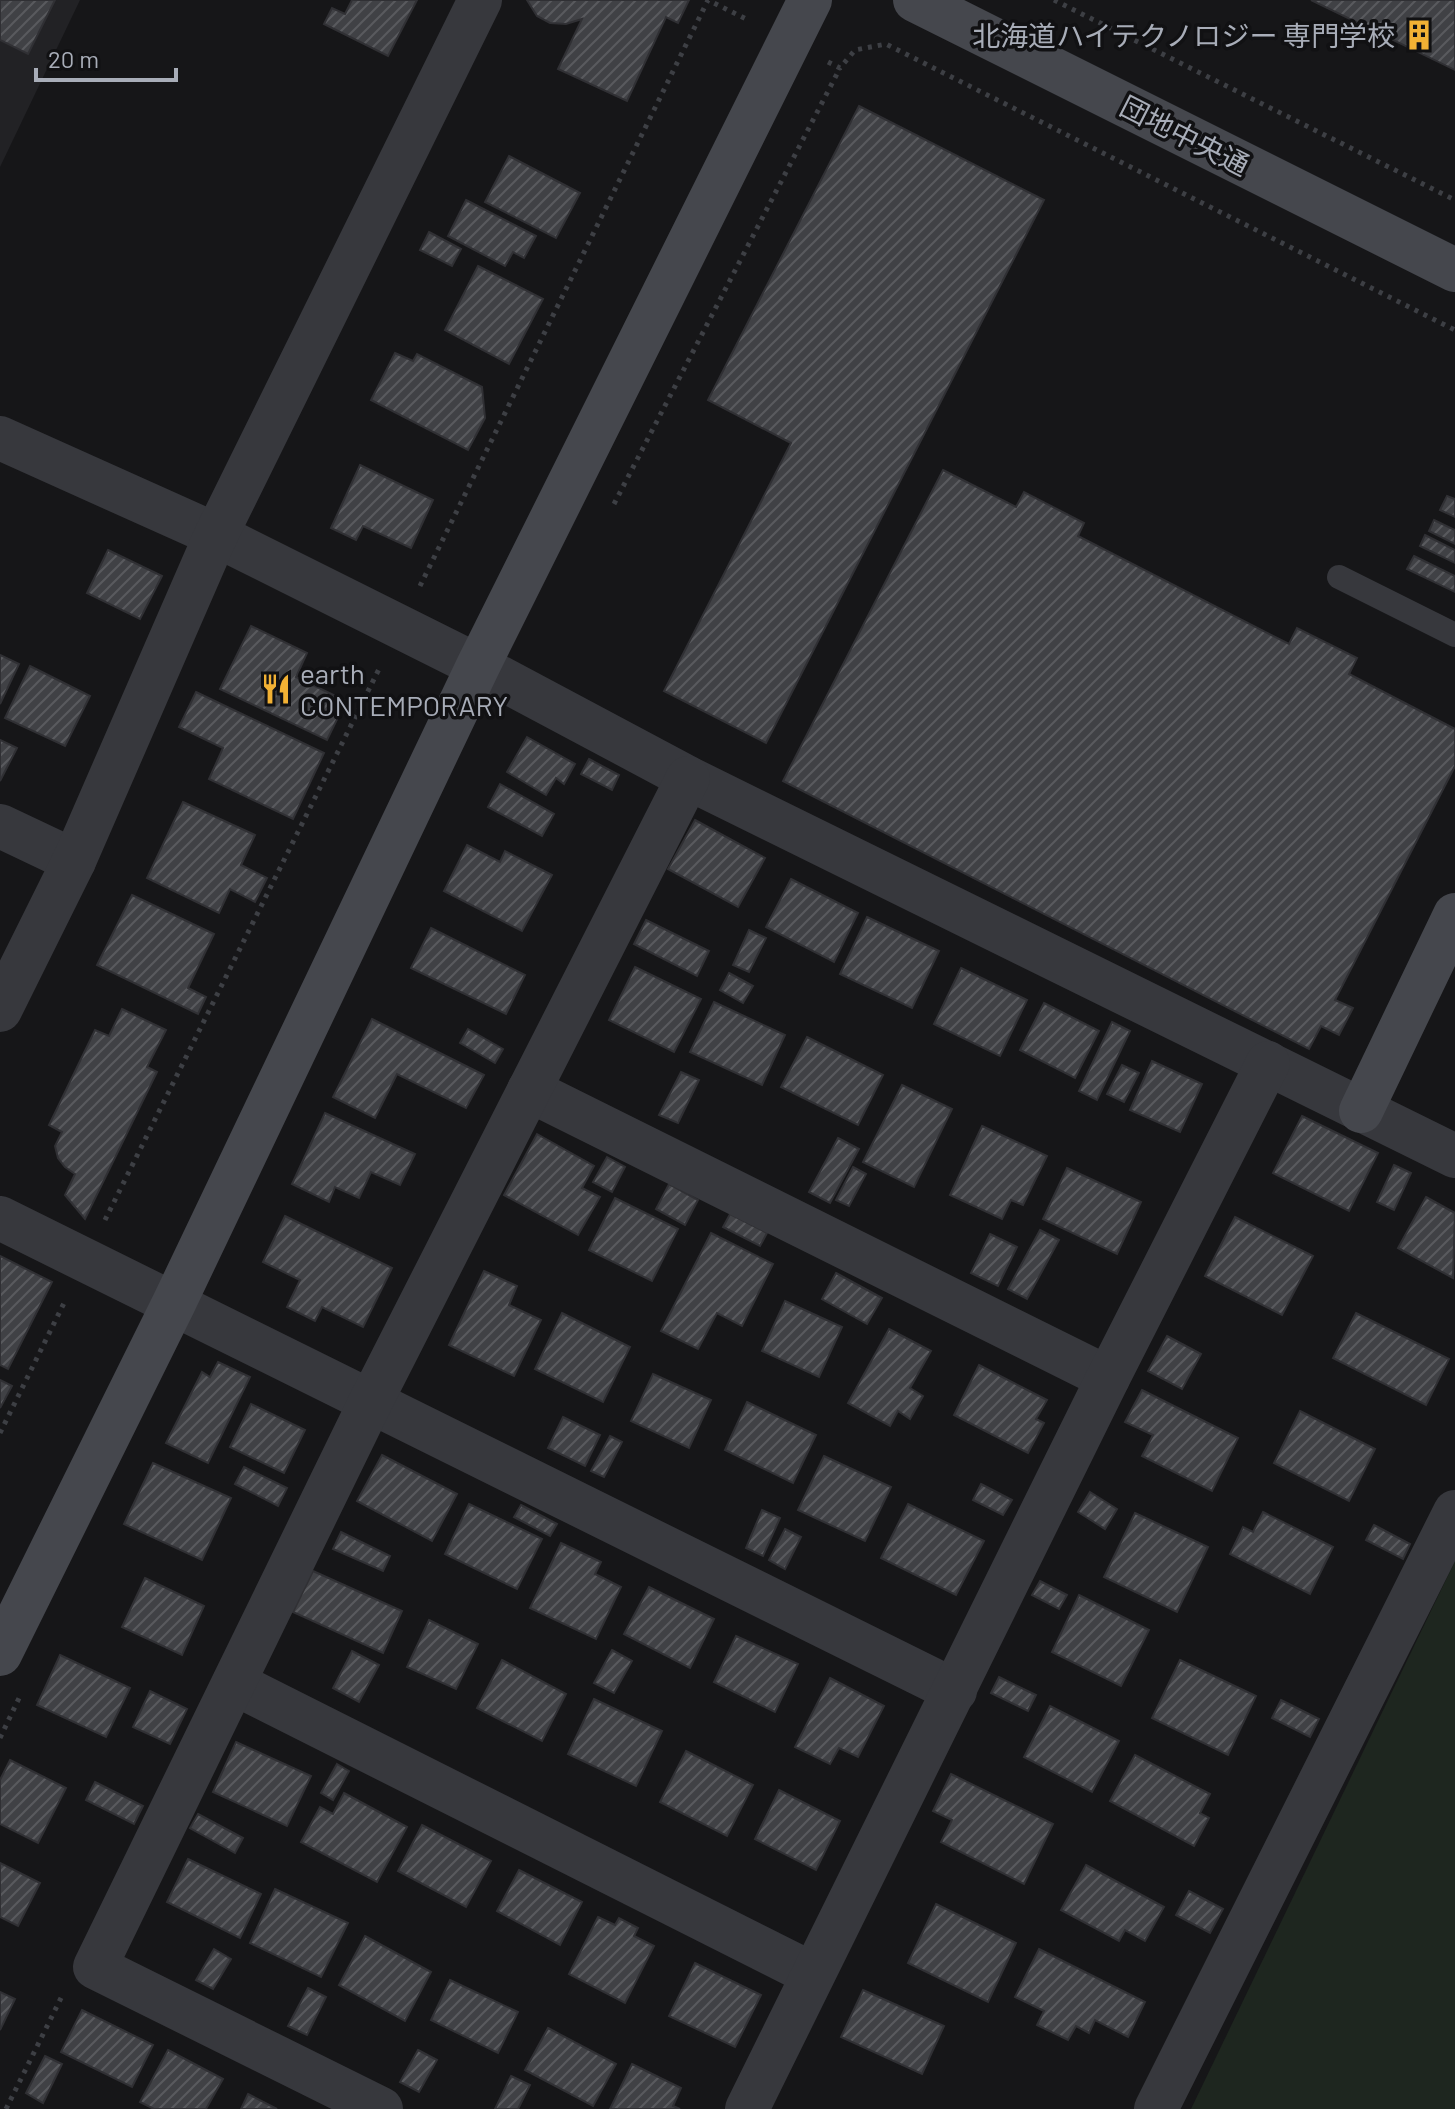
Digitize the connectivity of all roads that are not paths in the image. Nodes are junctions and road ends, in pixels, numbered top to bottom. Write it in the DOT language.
graph roads {
  1 [pos="480,0"];
  2 [pos="810,0"];
  3 [pos="915,0"];
  4 [pos="1455,270"];
  5 [pos="0,438"];
  6 [pos="216,535"];
  7 [pos="1339,577"];
  8 [pos="1455,635"];
  9 [pos="478,666"];
  10 [pos="688,778"];
  11 [pos="0,826"];
  12 [pos="74,861"];
  13 [pos="1455,915"];
  14 [pos="0,1010"];
  15 [pos="1268,1063"];
  16 [pos="529,1090"];
  17 [pos="1361,1111"];
  18 [pos="1455,1156"];
  19 [pos="0,1218"];
  20 [pos="174,1303"];
  21 [pos="1108,1378"];
  22 [pos="371,1401"];
  23 [pos="1455,1512"];
  24 [pos="0,1654"];
  25 [pos="234,1683"];
  26 [pos="955,1691"];
  27 [pos="812,1974"];
  28 [pos="381,2109"];
  29 [pos="747,2109"];
  30 [pos="1156,2109"];
  1 -- 6 [label="street"];
  2 -- 9 [label="street"];
  3 -- 4 [label="street, 団地中央通"];
  5 -- 6 [label="street"];
  6 -- 9 [label="street"];
  6 -- 12 [label="street"];
  7 -- 8 [label="lane"];
  9 -- 10 [label="street"];
  9 -- 20 [label="street"];
  10 -- 15 [label="street"];
  10 -- 16 [label="street"];
  11 -- 12 [label="street"];
  12 -- 14 [label="street"];
  13 -- 17 [label="street"];
  15 -- 17 [label="street"];
  15 -- 21 [label="street"];
  16 -- 21 [label="street"];
  16 -- 22 [label="street"];
  17 -- 18 [label="street"];
  19 -- 20 [label="street"];
  20 -- 22 [label="street"];
  20 -- 24 [label="street"];
  21 -- 26 [label="street"];
  22 -- 25 [label="street"];
  22 -- 26 [label="street"];
  23 -- 30 [label="street"];
  25 -- 27 [label="street"];
  25 -- 28 [label="street"];
  26 -- 27 [label="street"];
  27 -- 29 [label="street"];
}
